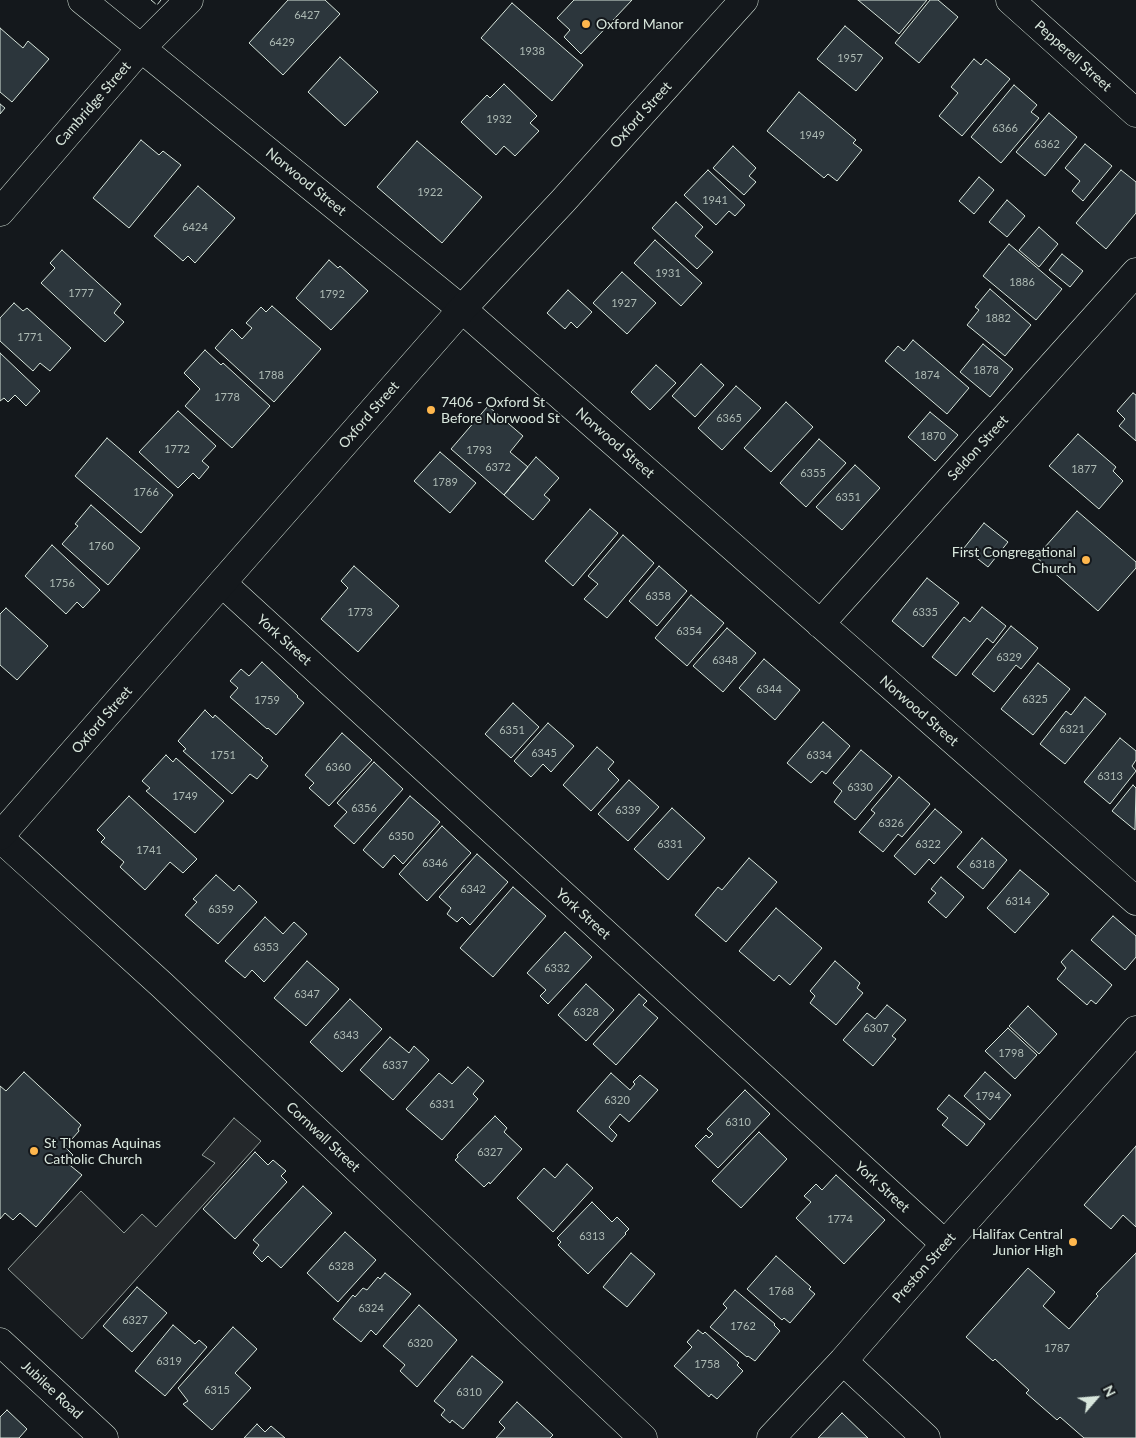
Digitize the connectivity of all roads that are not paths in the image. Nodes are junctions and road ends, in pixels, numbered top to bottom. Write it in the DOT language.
graph roads {
  1 [pos="82,0"];
  2 [pos="189,0"];
  3 [pos="744,0"];
  4 [pos="1010,0"];
  5 [pos="141,48"];
  6 [pos="1136,112"];
  7 [pos="0,212"];
  8 [pos="1136,272"];
  9 [pos="462,309"];
  10 [pos="222,583"];
  11 [pos="820,624"];
  12 [pos="0,837"];
  13 [pos="1136,901"];
  14 [pos="1136,1030"];
  15 [pos="945,1244"];
  16 [pos="0,1342"];
  17 [pos="843,1361"];
  18 [pos="102,1437"];
  19 [pos="643,1438"];
  20 [pos="770,1438"];
  21 [pos="926,1438"];
  1 -- 5 [label="street, Norwood Street"];
  2 -- 5 [label="street, Cambridge Street"];
  3 -- 9 [label="street, Oxford Street"];
  4 -- 6 [label="street, Pepperell Street"];
  5 -- 7 [label="street, Cambridge Street"];
  5 -- 9 [label="street, Norwood Street"];
  8 -- 11 [label="street, Seldon Street"];
  9 -- 10 [label="street, Oxford Street"];
  9 -- 11 [label="street, Norwood Street"];
  10 -- 12 [label="street, Oxford Street"];
  10 -- 15 [label="street, York Street"];
  11 -- 13 [label="street, Norwood Street"];
  12 -- 19 [label="street, Cornwall Street"];
  14 -- 15 [label="street, Preston Street"];
  15 -- 17 [label="street, Preston Street"];
  16 -- 18 [label="street, Jubilee Road"];
  17 -- 20 [label="street, Preston Street"];
  17 -- 21 [label="street"];
}
